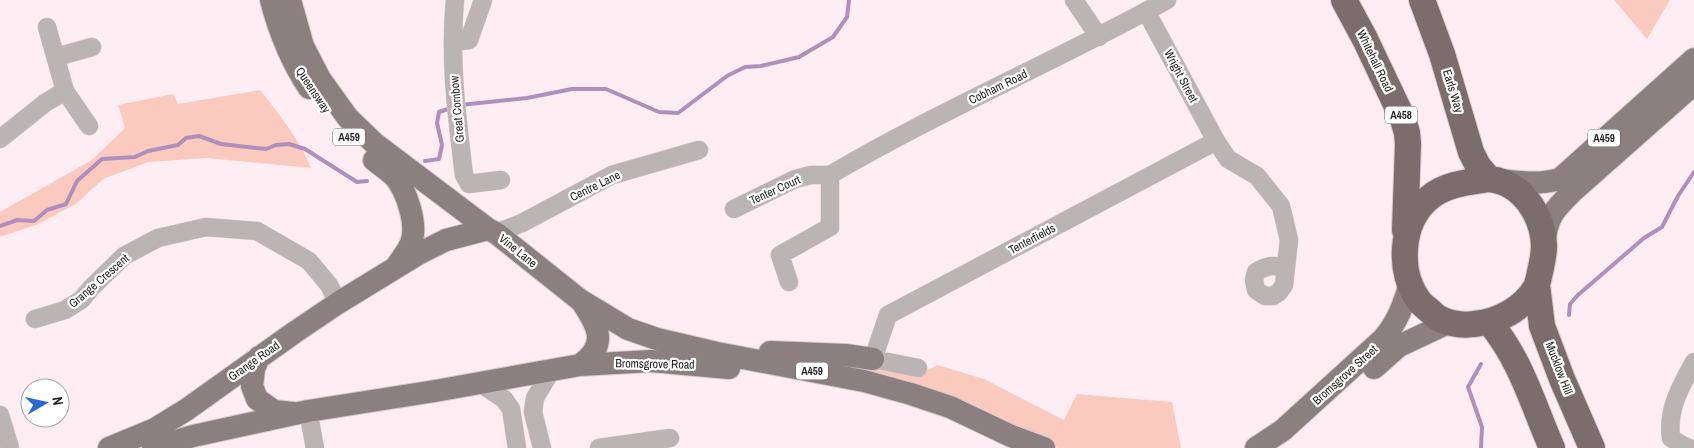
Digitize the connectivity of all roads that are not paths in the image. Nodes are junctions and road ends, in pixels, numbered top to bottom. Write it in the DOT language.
graph roads {
  1 [pos="270,0"];
  2 [pos="290,0"];
  3 [pos="455,0"];
  4 [pos="483,0"];
  5 [pos="1074,0"];
  6 [pos="1167,0"];
  7 [pos="1344,0"];
  8 [pos="1422,0"];
  9 [pos="1146,11"];
  10 [pos="47,27"];
  11 [pos="1099,37"];
  12 [pos="454,42"];
  13 [pos="92,47"];
  14 [pos="56,57"];
  15 [pos="1694,59"];
  16 [pos="1694,84"];
  17 [pos="65,91"];
  18 [pos="89,126"];
  19 [pos="0,139"];
  20 [pos="1216,141"];
  21 [pos="699,150"];
  22 [pos="830,175"];
  23 [pos="1494,179"];
  24 [pos="501,180"];
  25 [pos="734,209"];
  26 [pos="492,231"];
  27 [pos="1405,243"];
  28 [pos="1544,244"];
  29 [pos="396,267"];
  30 [pos="1285,270"];
  31 [pos="789,282"];
  32 [pos="1410,284"];
  33 [pos="1537,285"];
  34 [pos="580,300"];
  35 [pos="338,303"];
  36 [pos="36,319"];
  37 [pos="1450,322"];
  38 [pos="1490,323"];
  39 [pos="717,353"];
  40 [pos="258,357"];
  41 [pos="873,359"];
  42 [pos="1694,362"];
  43 [pos="580,365"];
  44 [pos="918,368"];
  45 [pos="551,370"];
  46 [pos="478,382"];
  47 [pos="302,412"];
  48 [pos="0,415"];
  49 [pos="670,438"];
  50 [pos="10,448"];
  51 [pos="109,448"];
  52 [pos="153,448"];
  53 [pos="314,448"];
  54 [pos="517,448"];
  55 [pos="542,448"];
  56 [pos="598,448"];
  57 [pos="1005,448"];
  58 [pos="1044,448"];
  59 [pos="1256,448"];
  60 [pos="1282,448"];
  61 [pos="1552,448"];
  62 [pos="1592,448"];
  63 [pos="1689,448"];
  1 -- 29 [label="main road, Queensway / A459"];
  2 -- 26 [label="main road, Queensway / A459"];
  3 -- 12 [label="street, Great Cornbow"];
  4 -- 12 [label="street"];
  5 -- 11 [label="street"];
  6 -- 9 [label="street, Cobham Road"];
  7 -- 27 [label="highway, Whitehall Road / A458"];
  8 -- 23 [label="highway, Earls Way / A458"];
  9 -- 11 [label="street, Cobham Road"];
  9 -- 20 [label="street, Wright Street"];
  10 -- 14 [label="street"];
  11 -- 22 [label="street, Cobham Road"];
  12 -- 24 [label="street, Great Cornbow"];
  13 -- 14 [label="street"];
  14 -- 17 [label="street"];
  15 -- 23 [label="main road, A459"];
  16 -- 28 [label="main road, A459"];
  17 -- 18 [label="street"];
  17 -- 19 [label="street"];
  20 -- 30 [label="street, Wright Street"];
  20 -- 41 [label="street, Tenterfields"];
  21 -- 26 [label="street, Centre Lane"];
  22 -- 25 [label="street, Tenter Court"];
  22 -- 31 [label="street"];
  23 -- 27 [label="highway, A458"];
  23 -- 28 [label="highway, A458"];
  26 -- 29 [label="main road, Vine Lane"];
  26 -- 34 [label="main road, Vine Lane"];
  27 -- 32 [label="highway, A458"];
  28 -- 33 [label="highway, A458"];
  29 -- 35 [label="main road, Grange Road"];
  32 -- 37 [label="highway, A458"];
  32 -- 59 [label="main road, Bromsgrove Street"];
  33 -- 38 [label="highway, A458"];
  33 -- 62 [label="highway, Mucklow Hill / A458"];
  34 -- 39 [label="main road, Bromsgrove Road / A459"];
  34 -- 43 [label="main road"];
  35 -- 36 [label="street, Grange Crescent"];
  35 -- 40 [label="main road, Grange Road"];
  37 -- 38 [label="highway, A458"];
  37 -- 60 [label="main road, Bromsgrove Street"];
  38 -- 61 [label="highway"];
  39 -- 41 [label="main road"];
  39 -- 58 [label="main road, Bromsgrove Road / A459"];
  40 -- 47 [label="main road"];
  40 -- 51 [label="main road, Grange Road"];
  41 -- 44 [label="street"];
  42 -- 63 [label="street"];
  43 -- 45 [label="main road, Bromsgrove Road / A459"];
  43 -- 57 [label="main road, Bromsgrove Road / A459"];
  45 -- 46 [label="main road, Bromsgrove Road / A459"];
  45 -- 55 [label="street"];
  46 -- 47 [label="main road, Bromsgrove Road / A459"];
  46 -- 54 [label="street"];
  47 -- 52 [label="main road, A459"];
  47 -- 53 [label="street"];
  48 -- 50 [label="street"];
  49 -- 56 [label="street"];
}
